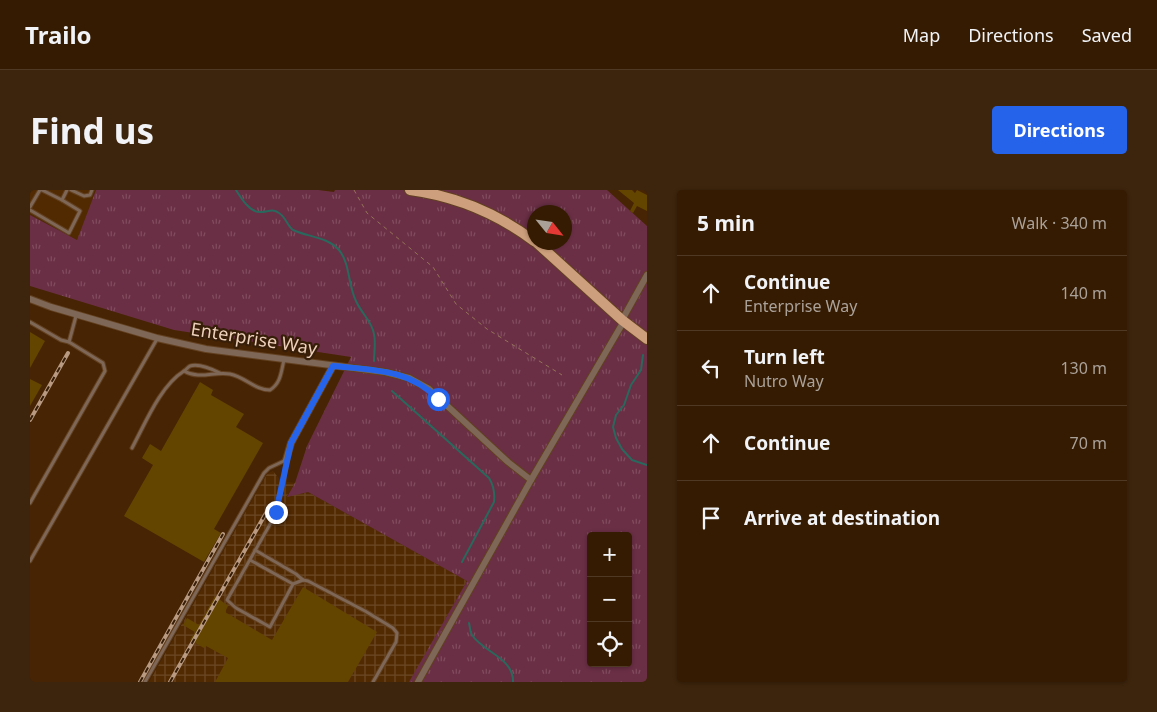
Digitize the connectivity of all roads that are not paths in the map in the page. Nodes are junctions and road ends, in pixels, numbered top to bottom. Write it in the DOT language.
graph roads {
  1 [pos="41,190"];
  2 [pos="69,190"];
  3 [pos="92,190"];
  4 [pos="410,190"];
  5 [pos="62,200"];
  6 [pos="30,208"];
  7 [pos="527,236"];
  8 [pos="544,250"];
  9 [pos="647,275"];
  10 [pos="30,299"];
  11 [pos="76,314"];
  12 [pos="623,320"];
  13 [pos="30,322"];
  14 [pos="158,338"];
  15 [pos="647,339"];
  16 [pos="69,342"];
  17 [pos="284,360"];
  18 [pos="333,366"];
  19 [pos="184,371"];
  20 [pos="220,373"];
  21 [pos="132,448"];
  22 [pos="286,460"];
  23 [pos="531,480"];
  24 [pos="30,503"];
  25 [pos="255,550"];
  26 [pos="250,560"];
  27 [pos="30,561"];
  28 [pos="302,580"];
  29 [pos="293,584"];
  30 [pos="145,682"];
  31 [pos="373,682"];
  32 [pos="418,682"];
  1 -- 5 [label="lane"];
  1 -- 6 [label="lane"];
  2 -- 3 [label="lane"];
  2 -- 5 [label="lane"];
  4 -- 7 [label="main road"];
  5 -- 6 [label="lane"];
  8 -- 12 [label="main road"];
  9 -- 12 [label="street"];
  10 -- 11 [label="street, Enterprise Way"];
  11 -- 14 [label="street, Enterprise Way"];
  11 -- 16 [label="lane"];
  12 -- 15 [label="main road"];
  12 -- 23 [label="street"];
  13 -- 16 [label="lane"];
  14 -- 17 [label="street, Enterprise Way"];
  14 -- 27 [label="lane"];
  16 -- 24 [label="lane"];
  17 -- 18 [label="street, Enterprise Way"];
  17 -- 20 [label="lane"];
  18 -- 22 [label="street"];
  18 -- 23 [label="street, Enterprise Way"];
  19 -- 20 [label="lane"];
  19 -- 20 [label="lane"];
  19 -- 21 [label="lane"];
  22 -- 25 [label="lane"];
  22 -- 30 [label="lane"];
  23 -- 32 [label="street"];
  25 -- 26 [label="lane"];
  25 -- 28 [label="lane"];
  26 -- 29 [label="lane"];
  26 -- 29 [label="lane"];
  28 -- 29 [label="lane"];
  28 -- 31 [label="lane"];
}
